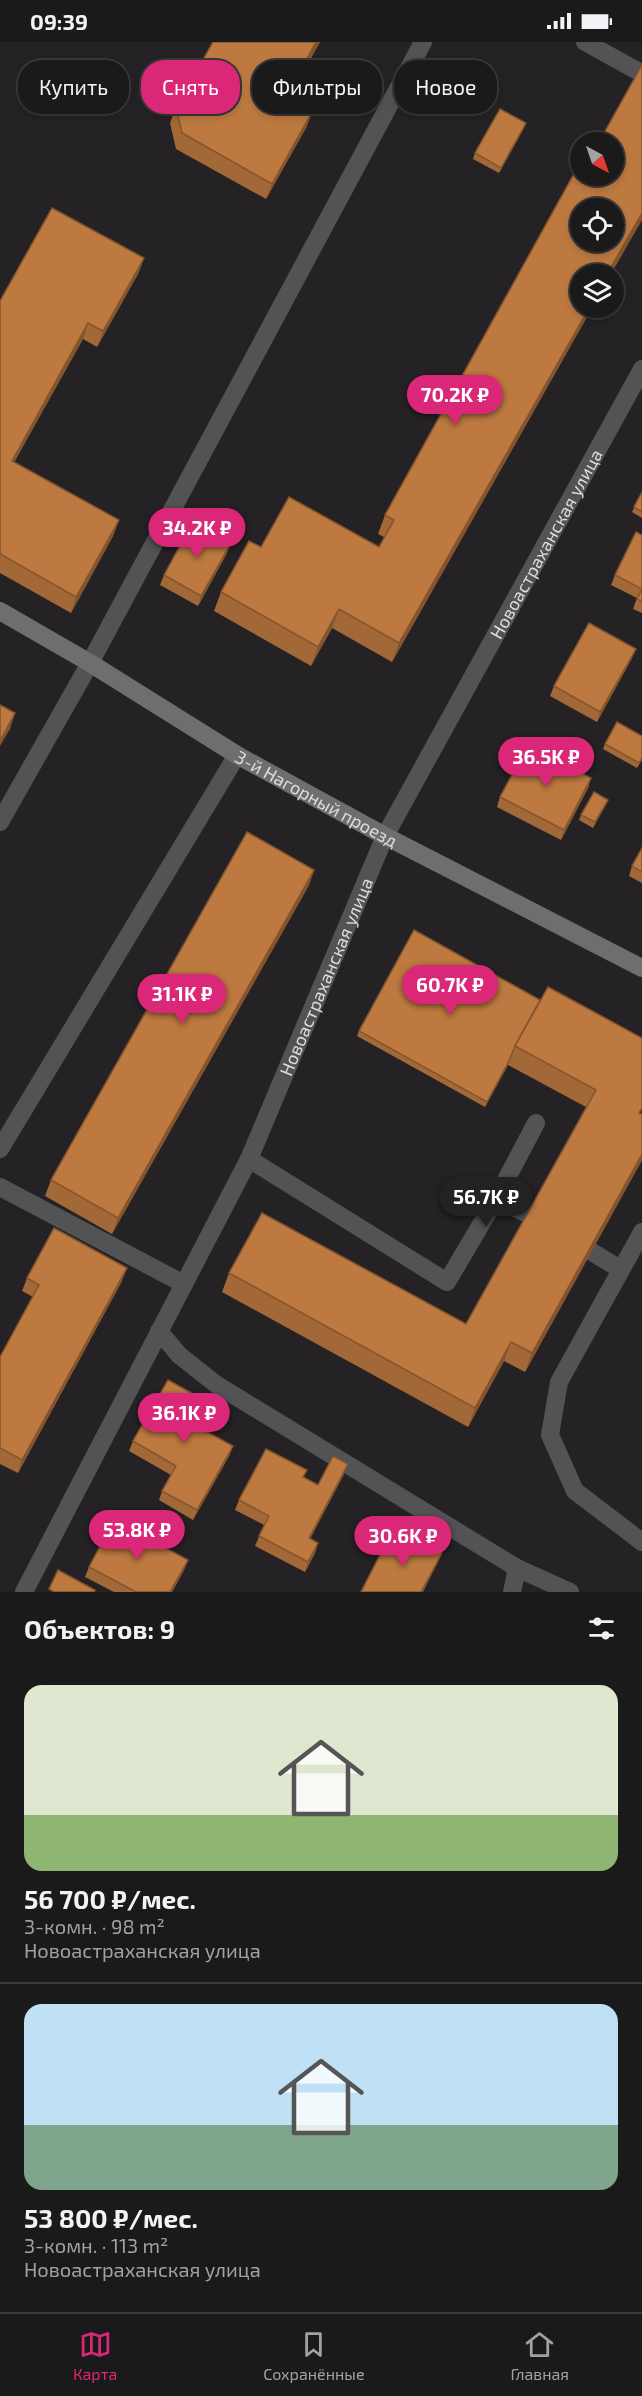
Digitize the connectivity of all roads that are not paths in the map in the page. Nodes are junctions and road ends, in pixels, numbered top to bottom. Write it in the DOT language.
graph roads {
  1 [pos="423,42"];
  2 [pos="585,42"];
  3 [pos="641,73"];
  4 [pos="642,369"];
  5 [pos="0,611"];
  6 [pos="90,663"];
  7 [pos="237,755"];
  8 [pos="0,822"];
  9 [pos="385,836"];
  10 [pos="642,968"];
  11 [pos="536,1123"];
  12 [pos="0,1149"];
  13 [pos="249,1159"];
  14 [pos="0,1187"];
  15 [pos="496,1199"];
  16 [pos="530,1215"];
  17 [pos="642,1232"];
  18 [pos="592,1252"];
  19 [pos="620,1269"];
  20 [pos="184,1284"];
  21 [pos="159,1331"];
  22 [pos="642,1542"];
  23 [pos="517,1568"];
  24 [pos="24,1592"];
  25 [pos="512,1592"];
  26 [pos="570,1592"];
  1 -- 6 [label="street"];
  2 -- 3 [label="street"];
  4 -- 9 [label="street, Новоастраханская улица"];
  5 -- 6 [label="street, 3-й Нагорный проезд"];
  6 -- 7 [label="street, 3-й Нагорный проезд"];
  6 -- 8 [label="street"];
  7 -- 9 [label="street, 3-й Нагорный проезд"];
  7 -- 12 [label="street"];
  9 -- 10 [label="street, 3-й Нагорный проезд"];
  9 -- 13 [label="street, Новоастраханская улица"];
  11 -- 15 [label="street"];
  13 -- 15 [label="street"];
  13 -- 20 [label="street, Новоастраханская улица"];
  14 -- 20 [label="street"];
  15 -- 16 [label="street"];
  17 -- 19 [label="street"];
  18 -- 19 [label="street"];
  19 -- 22 [label="street"];
  20 -- 21 [label="street, Новоастраханская улица"];
  21 -- 23 [label="street"];
  21 -- 24 [label="street, Новоастраханская улица"];
  23 -- 25 [label="street"];
  23 -- 26 [label="street"];
}
